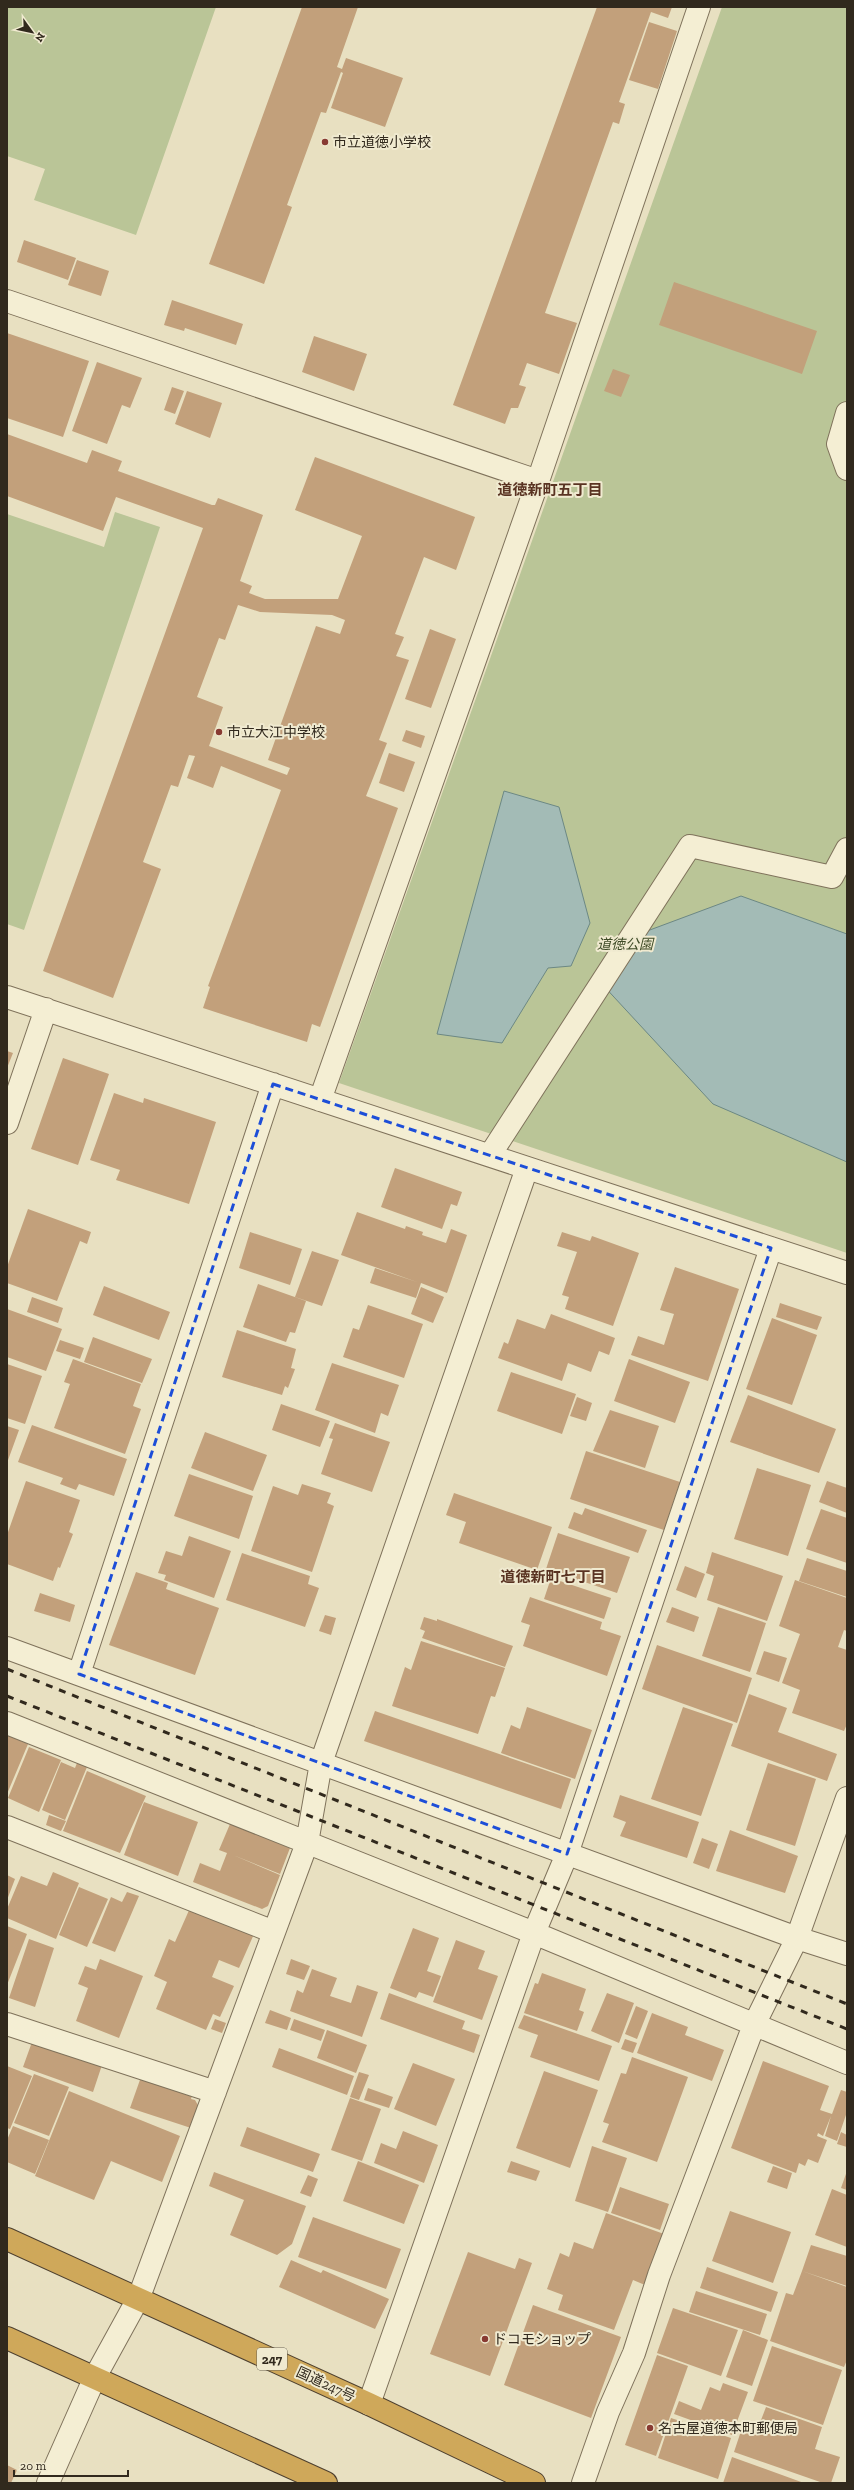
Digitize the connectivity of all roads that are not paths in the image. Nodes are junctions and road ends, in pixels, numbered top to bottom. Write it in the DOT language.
graph roads {
  1 [pos="699,7"];
  2 [pos="7,301"];
  3 [pos="847,413"];
  4 [pos="847,469"];
  5 [pos="538,481"];
  6 [pos="847,849"];
  7 [pos="840,880"];
  8 [pos="7,997"];
  9 [pos="46,1010"];
  10 [pos="273,1084"];
  11 [pos="320,1100"];
  12 [pos="7,1123"];
  13 [pos="490,1156"];
  14 [pos="527,1168"];
  15 [pos="771,1248"];
  16 [pos="847,1274"];
  17 [pos="7,1648"];
  18 [pos="79,1674"];
  19 [pos="7,1723"];
  20 [pos="320,1763"];
  21 [pos="847,1798"];
  22 [pos="7,1827"];
  23 [pos="307,1843"];
  24 [pos="567,1854"];
  25 [pos="274,1932"];
  26 [pos="534,1933"];
  27 [pos="797,1938"];
  28 [pos="847,1954"];
  29 [pos="7,2024"];
  30 [pos="754,2025"];
  31 [pos="847,2063"];
  32 [pos="215,2092"];
  33 [pos="7,2239"];
  34 [pos="138,2297"];
  35 [pos="7,2338"];
  36 [pos="96,2378"];
  37 [pos="369,2404"];
  38 [pos="48,2483"];
  39 [pos="326,2483"];
  40 [pos="534,2483"];
  41 [pos="583,2483"];
  1 -- 5 [label="street"];
  2 -- 5 [label="street"];
  3 -- 4 [label="street"];
  5 -- 11 [label="street"];
  6 -- 7 [label="street"];
  7 -- 13 [label="street"];
  8 -- 9 [label="street"];
  9 -- 10 [label="street"];
  9 -- 12 [label="street"];
  10 -- 11 [label="street"];
  10 -- 18 [label="street"];
  11 -- 13 [label="street"];
  13 -- 14 [label="street"];
  14 -- 15 [label="street"];
  14 -- 20 [label="street"];
  15 -- 16 [label="street"];
  15 -- 24 [label="street"];
  17 -- 18 [label="street"];
  18 -- 20 [label="street"];
  19 -- 23 [label="street"];
  20 -- 23 [label="street"];
  20 -- 24 [label="street"];
  21 -- 27 [label="street"];
  22 -- 25 [label="street"];
  23 -- 25 [label="street"];
  23 -- 26 [label="street"];
  24 -- 26 [label="street"];
  24 -- 27 [label="street"];
  25 -- 32 [label="street"];
  26 -- 30 [label="street"];
  26 -- 37 [label="street"];
  27 -- 28 [label="street"];
  27 -- 30 [label="street"];
  29 -- 32 [label="street"];
  30 -- 31 [label="street"];
  30 -- 41 [label="street"];
  32 -- 34 [label="street"];
  33 -- 34 [label="highway, 国道247号 / 247"];
  34 -- 36 [label="street"];
  34 -- 37 [label="highway, 国道247号 / 247"];
  35 -- 36 [label="highway"];
  36 -- 38 [label="street"];
  36 -- 39 [label="highway"];
  37 -- 40 [label="highway, 国道247号 / 247"];
}
